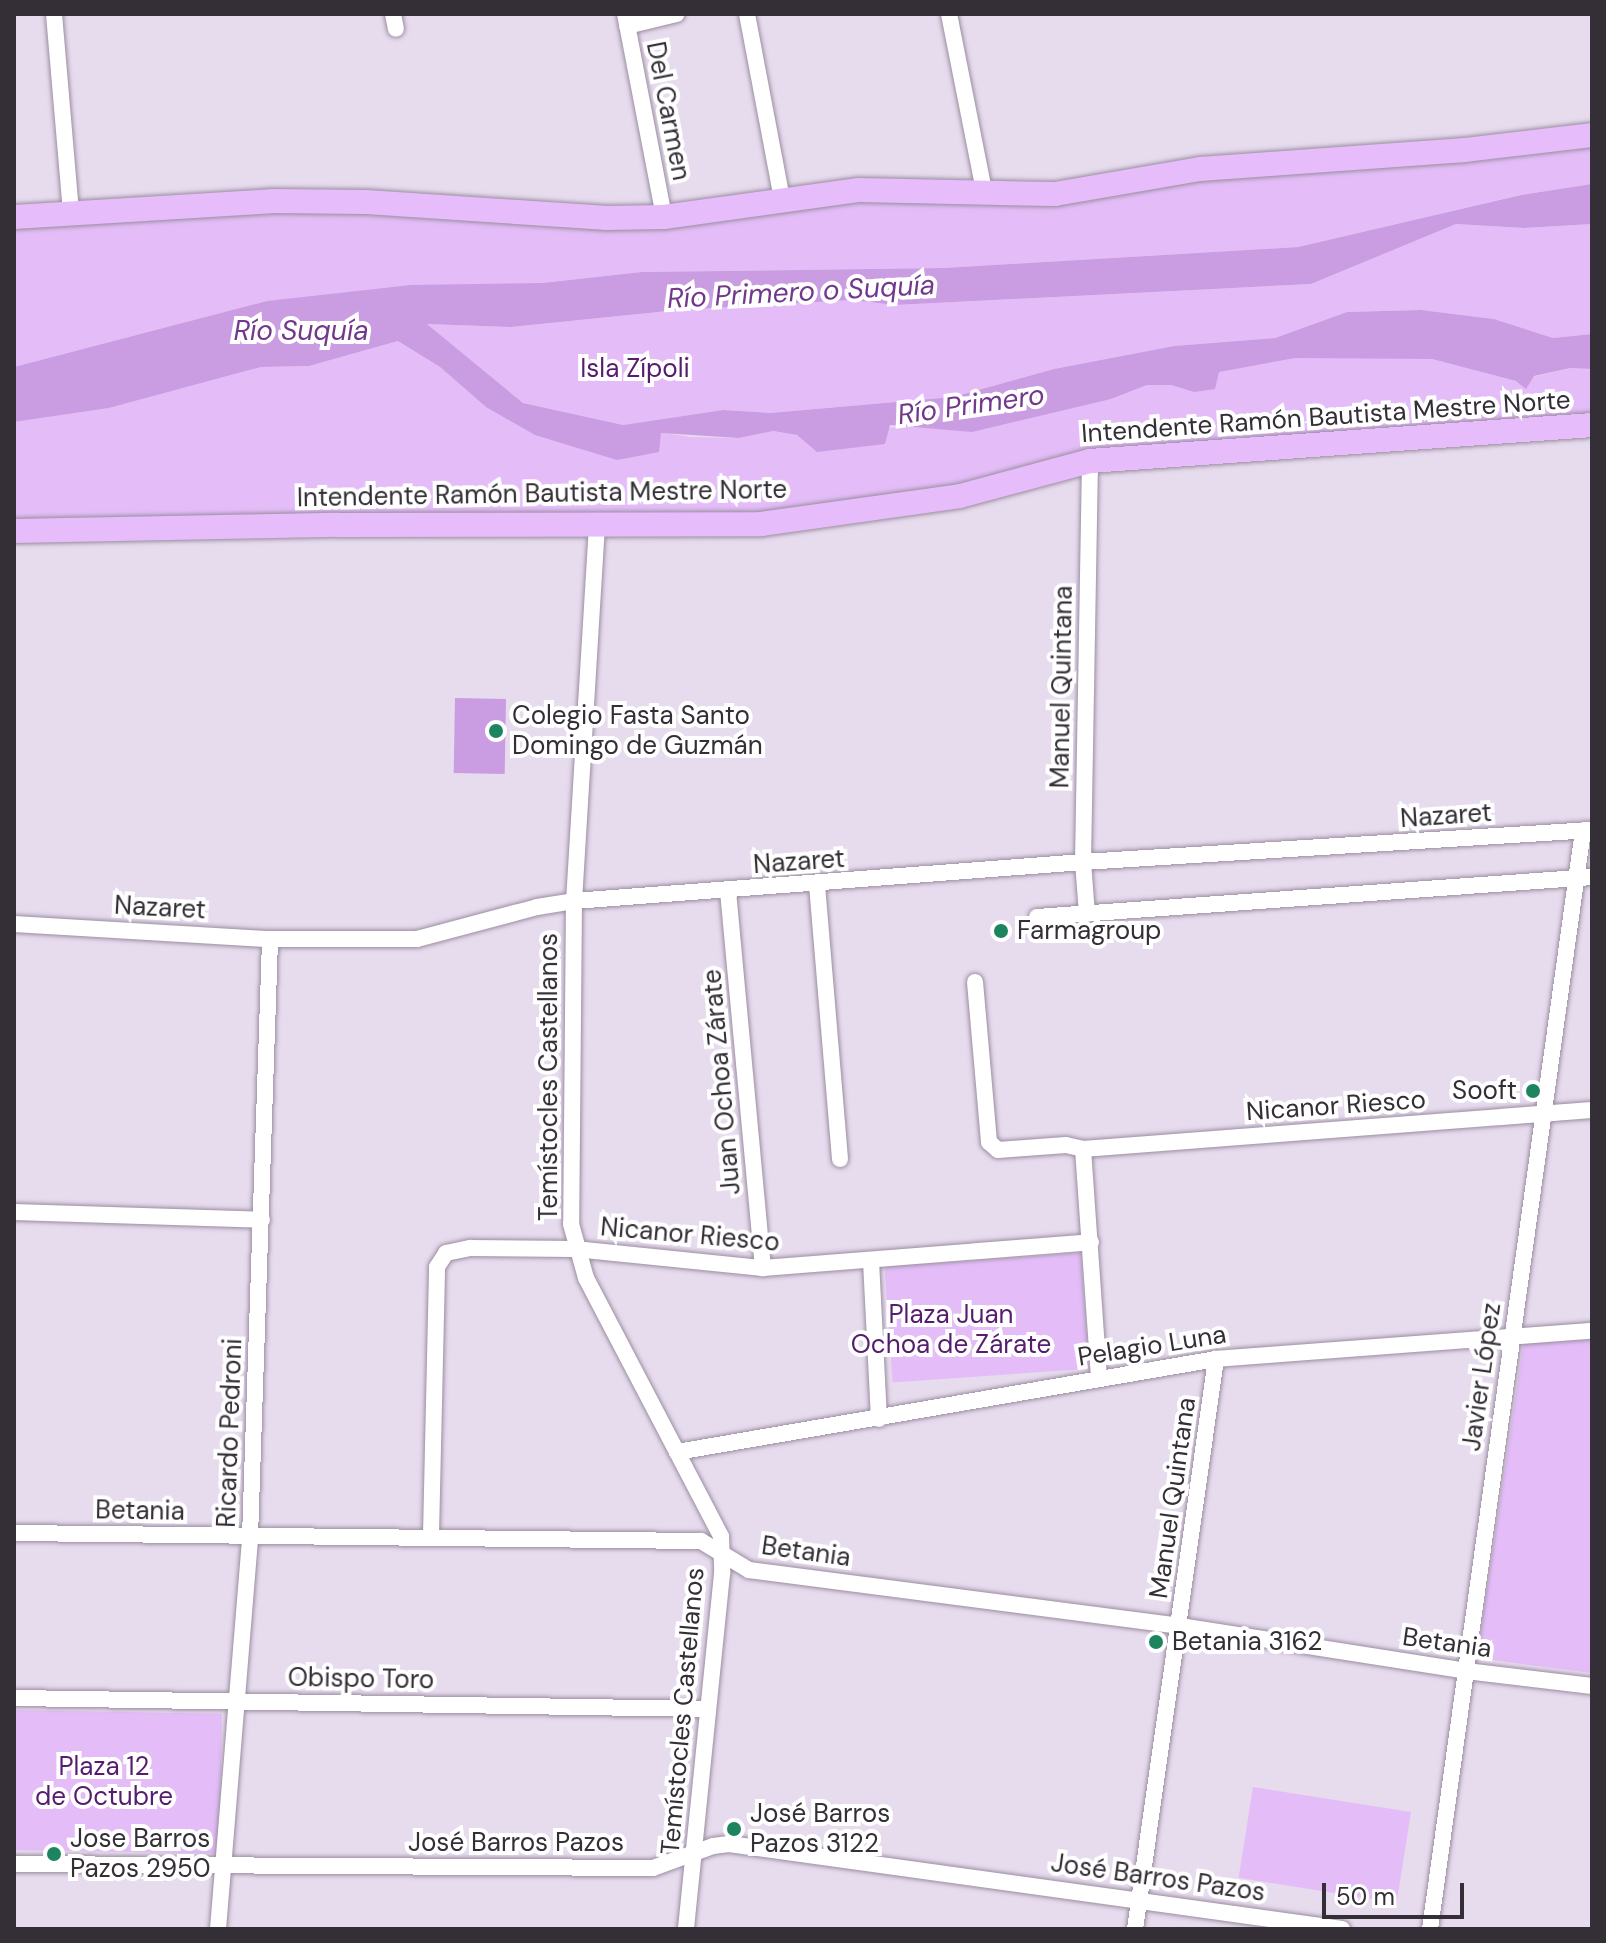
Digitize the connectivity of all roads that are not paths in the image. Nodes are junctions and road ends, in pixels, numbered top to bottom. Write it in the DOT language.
graph roads {
  1 [pos="54,14"];
  2 [pos="677,14"];
  3 [pos="747,14"];
  4 [pos="949,14"];
  5 [pos="626,20"];
  6 [pos="1592,135"];
  7 [pos="984,191"];
  8 [pos="782,200"];
  9 [pos="71,213"];
  10 [pos="14,217"];
  11 [pos="664,217"];
  12 [pos="1592,425"];
  13 [pos="1090,461"];
  14 [pos="597,525"];
  15 [pos="14,531"];
  16 [pos="1587,830"];
  17 [pos="1083,862"];
  18 [pos="1584,878"];
  19 [pos="817,885"];
  20 [pos="728,891"];
  21 [pos="574,901"];
  22 [pos="1087,914"];
  23 [pos="1037,917"];
  24 [pos="14,924"];
  25 [pos="270,939"];
  26 [pos="975,982"];
  27 [pos="1592,1110"];
  28 [pos="1542,1114"];
  29 [pos="1083,1149"];
  30 [pos="840,1159"];
  31 [pos="14,1212"];
  32 [pos="262,1220"];
  33 [pos="1091,1242"];
  34 [pos="575,1249"];
  35 [pos="871,1261"];
  36 [pos="763,1268"];
  37 [pos="1592,1331"];
  38 [pos="1512,1336"];
  39 [pos="1216,1359"];
  40 [pos="1099,1378"];
  41 [pos="879,1419"];
  42 [pos="677,1452"];
  43 [pos="14,1533"];
  44 [pos="431,1535"];
  45 [pos="250,1537"];
  46 [pos="722,1551"];
  47 [pos="1180,1626"];
  48 [pos="1466,1671"];
  49 [pos="1592,1686"];
  50 [pos="14,1698"];
  51 [pos="238,1700"];
  52 [pos="707,1709"];
  53 [pos="694,1852"];
  54 [pos="14,1864"];
  55 [pos="223,1866"];
  56 [pos="1139,1899"];
  57 [pos="218,1929"];
  58 [pos="686,1929"];
  59 [pos="1135,1929"];
  60 [pos="1342,1929"];
  61 [pos="1430,1929"];
  1 -- 9 [label="street"];
  2 -- 5 [label="street"];
  3 -- 8 [label="street"];
  4 -- 7 [label="street"];
  5 -- 11 [label="street, Del Carmen"];
  6 -- 7 [label="main road"];
  7 -- 8 [label="main road"];
  8 -- 11 [label="main road"];
  9 -- 10 [label="main road"];
  9 -- 11 [label="main road"];
  12 -- 13 [label="main road, Intendente Ramón Bautista Mestre Norte"];
  13 -- 14 [label="main road, Intendente Ramón Bautista Mestre Norte"];
  13 -- 17 [label="street, Manuel Quintana"];
  14 -- 15 [label="main road, Intendente Ramón Bautista Mestre Norte"];
  14 -- 21 [label="street, Temístocles Castellanos"];
  16 -- 17 [label="street, Nazaret"];
  16 -- 18 [label="street, Javier López"];
  17 -- 19 [label="street, Nazaret"];
  17 -- 22 [label="street, Manuel Quintana"];
  18 -- 22 [label="street"];
  18 -- 28 [label="street, Javier López"];
  19 -- 20 [label="street, Nazaret"];
  19 -- 30 [label="street"];
  20 -- 21 [label="street, Nazaret"];
  20 -- 36 [label="street, Juan Ochoa Zárate"];
  21 -- 25 [label="street, Nazaret"];
  21 -- 34 [label="street, Temístocles Castellanos"];
  22 -- 23 [label="street"];
  24 -- 25 [label="street, Nazaret"];
  25 -- 32 [label="street, Ricardo Pedroni"];
  26 -- 29 [label="street, Nicanor Riesco"];
  27 -- 28 [label="street, Nicanor Riesco"];
  28 -- 29 [label="street, Nicanor Riesco"];
  28 -- 38 [label="street, Javier López"];
  29 -- 33 [label="street"];
  31 -- 32 [label="street"];
  32 -- 45 [label="street, Ricardo Pedroni"];
  33 -- 35 [label="street, Nicanor Riesco"];
  33 -- 40 [label="street"];
  34 -- 36 [label="street, Nicanor Riesco"];
  34 -- 42 [label="street, Temístocles Castellanos"];
  34 -- 44 [label="street, Nicanor Riesco"];
  35 -- 36 [label="street, Nicanor Riesco"];
  35 -- 41 [label="street"];
  37 -- 38 [label="street, Pelagio Luna"];
  38 -- 39 [label="street, Pelagio Luna"];
  38 -- 48 [label="street, Javier López"];
  39 -- 40 [label="street, Pelagio Luna"];
  39 -- 47 [label="street, Manuel Quintana"];
  40 -- 41 [label="street, Pelagio Luna"];
  41 -- 42 [label="street, Pelagio Luna"];
  42 -- 46 [label="street, Temístocles Castellanos"];
  43 -- 45 [label="street, Betania"];
  44 -- 45 [label="street, Betania"];
  44 -- 46 [label="street, Betania"];
  45 -- 51 [label="street, Ricardo Pedroni"];
  46 -- 47 [label="street, Betania"];
  46 -- 52 [label="street, Temístocles Castellanos"];
  47 -- 48 [label="street, Betania"];
  47 -- 56 [label="street, Manuel Quintana"];
  48 -- 49 [label="street, Betania"];
  48 -- 61 [label="street, Javier López"];
  50 -- 51 [label="street, Obispo Toro"];
  51 -- 52 [label="street, Obispo Toro"];
  51 -- 55 [label="street, Ricardo Pedroni"];
  52 -- 53 [label="street, Temístocles Castellanos"];
  53 -- 55 [label="street, José Barros Pazos"];
  53 -- 56 [label="street, José Barros Pazos"];
  53 -- 58 [label="street, Temístocles Castellanos"];
  54 -- 55 [label="street, José Barros Pazos"];
  55 -- 57 [label="street, Ricardo Pedroni"];
  56 -- 59 [label="street, Manuel Quintana"];
  56 -- 60 [label="street, José Barros Pazos"];
}
